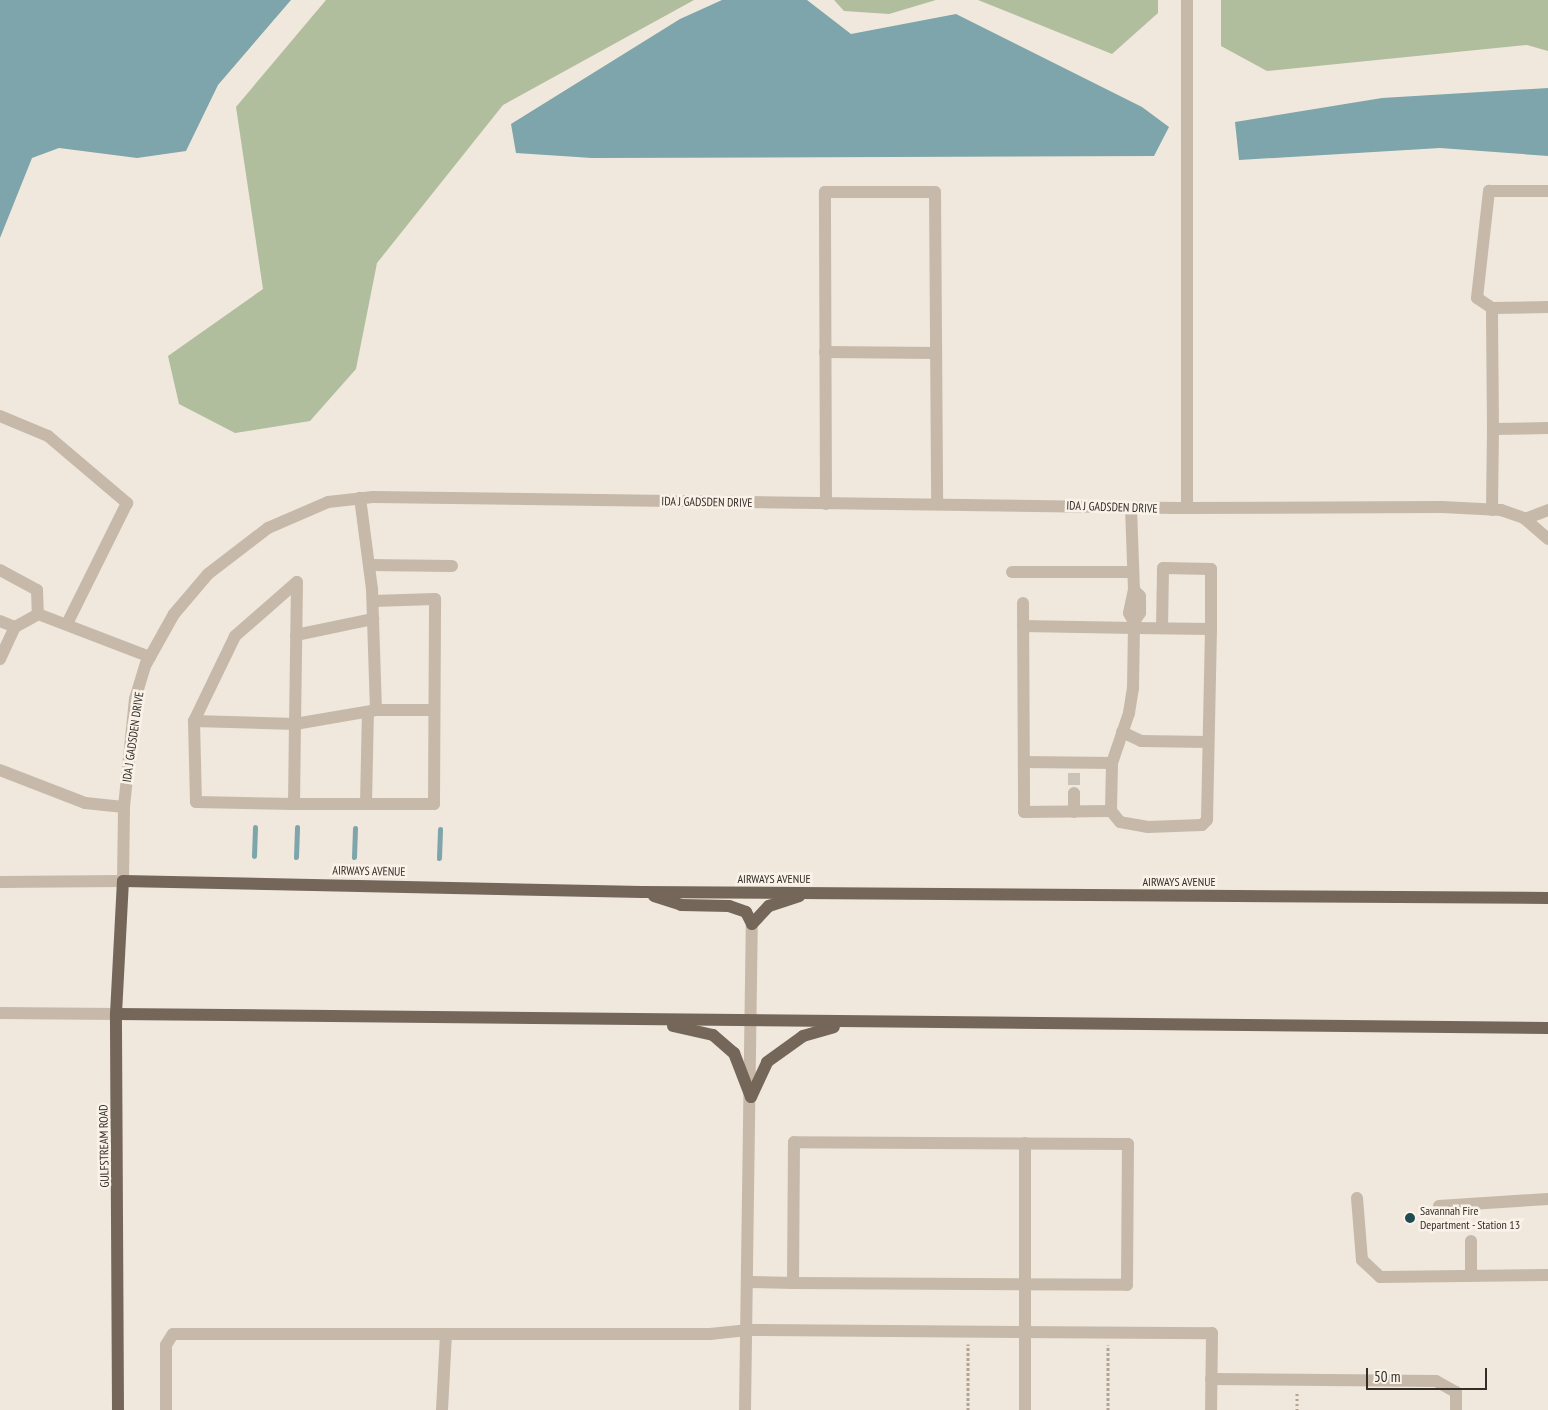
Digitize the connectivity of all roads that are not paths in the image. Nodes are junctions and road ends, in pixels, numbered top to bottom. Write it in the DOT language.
graph roads {
  1 [pos="1187,0"];
  2 [pos="1548,191"];
  3 [pos="1548,307"];
  4 [pos="1492,308"];
  5 [pos="825,352"];
  6 [pos="936,352"];
  7 [pos="0,416"];
  8 [pos="1548,428"];
  9 [pos="1493,429"];
  10 [pos="360,498"];
  11 [pos="937,502"];
  12 [pos="826,504"];
  13 [pos="1131,507"];
  14 [pos="1187,508"];
  15 [pos="1492,510"];
  16 [pos="1548,510"];
  17 [pos="1525,519"];
  18 [pos="1548,537"];
  19 [pos="369,566"];
  20 [pos="452,566"];
  21 [pos="0,570"];
  22 [pos="1012,572"];
  23 [pos="1134,572"];
  24 [pos="372,601"];
  25 [pos="1023,603"];
  26 [pos="38,614"];
  27 [pos="373,619"];
  28 [pos="0,621"];
  29 [pos="67,624"];
  30 [pos="1134,625"];
  31 [pos="1023,626"];
  32 [pos="15,627"];
  33 [pos="1162,628"];
  34 [pos="1210,629"];
  35 [pos="296,634"];
  36 [pos="150,657"];
  37 [pos="0,659"];
  38 [pos="434,710"];
  39 [pos="372,711"];
  40 [pos="194,721"];
  41 [pos="295,724"];
  42 [pos="1122,732"];
  43 [pos="1208,742"];
  44 [pos="1024,762"];
  45 [pos="1112,763"];
  46 [pos="0,770"];
  47 [pos="1074,793"];
  48 [pos="294,804"];
  49 [pos="366,804"];
  50 [pos="124,807"];
  51 [pos="1111,811"];
  52 [pos="1074,812"];
  53 [pos="0,882"];
  54 [pos="123,882"];
  55 [pos="642,892"];
  56 [pos="810,892"];
  57 [pos="1548,898"];
  58 [pos="752,924"];
  59 [pos="0,1012"];
  60 [pos="116,1014"];
  61 [pos="750,1020"];
  62 [pos="654,1022"];
  63 [pos="846,1024"];
  64 [pos="1548,1028"];
  65 [pos="751,1097"];
  66 [pos="1026,1143"];
  67 [pos="1357,1198"];
  68 [pos="1548,1199"];
  69 [pos="1439,1206"];
  70 [pos="1472,1242"];
  71 [pos="1472,1274"];
  72 [pos="1548,1275"];
  73 [pos="747,1282"];
  74 [pos="792,1283"];
  75 [pos="1024,1284"];
  76 [pos="746,1330"];
  77 [pos="1024,1332"];
  78 [pos="446,1334"];
  79 [pos="1211,1379"];
  80 [pos="118,1410"];
  81 [pos="166,1410"];
  82 [pos="442,1410"];
  83 [pos="746,1410"];
  84 [pos="1024,1410"];
  85 [pos="1211,1410"];
  86 [pos="1456,1410"];
  1 -- 14 [label="street"];
  2 -- 4 [label="street"];
  3 -- 4 [label="street"];
  4 -- 9 [label="street"];
  5 -- 6 [label="street"];
  5 -- 6 [label="street"];
  5 -- 12 [label="street"];
  6 -- 11 [label="street"];
  7 -- 29 [label="street"];
  8 -- 9 [label="street"];
  9 -- 15 [label="street"];
  10 -- 12 [label="street, IDA J GADSDEN DRIVE"];
  10 -- 19 [label="street"];
  10 -- 36 [label="street, IDA J GADSDEN DRIVE"];
  11 -- 12 [label="street, IDA J GADSDEN DRIVE"];
  11 -- 13 [label="street, IDA J GADSDEN DRIVE"];
  13 -- 14 [label="street, IDA J GADSDEN DRIVE"];
  13 -- 23 [label="street"];
  14 -- 15 [label="street, IDA J GADSDEN DRIVE"];
  15 -- 17 [label="street, IDA J GADSDEN DRIVE"];
  16 -- 17 [label="street"];
  17 -- 18 [label="street, IDA J GADSDEN DRIVE"];
  19 -- 20 [label="street"];
  19 -- 24 [label="street"];
  21 -- 26 [label="street"];
  22 -- 23 [label="street"];
  23 -- 30 [label="street"];
  24 -- 27 [label="street"];
  24 -- 38 [label="street"];
  25 -- 31 [label="street"];
  26 -- 29 [label="street"];
  26 -- 32 [label="street"];
  27 -- 35 [label="street"];
  27 -- 39 [label="street"];
  28 -- 32 [label="street"];
  29 -- 36 [label="street"];
  30 -- 31 [label="street"];
  30 -- 33 [label="street"];
  30 -- 42 [label="street"];
  31 -- 44 [label="street"];
  32 -- 37 [label="street"];
  33 -- 34 [label="street"];
  33 -- 34 [label="street"];
  34 -- 43 [label="street"];
  35 -- 40 [label="street"];
  35 -- 41 [label="street"];
  36 -- 50 [label="street, IDA J GADSDEN DRIVE"];
  38 -- 39 [label="street"];
  38 -- 49 [label="street"];
  39 -- 41 [label="street"];
  39 -- 49 [label="street"];
  40 -- 41 [label="street"];
  40 -- 48 [label="street"];
  41 -- 48 [label="street"];
  42 -- 43 [label="street"];
  42 -- 45 [label="street"];
  43 -- 51 [label="street"];
  44 -- 45 [label="street"];
  44 -- 52 [label="street"];
  45 -- 51 [label="street"];
  46 -- 50 [label="street"];
  47 -- 52 [label="street"];
  48 -- 49 [label="street"];
  50 -- 54 [label="street, IDA J GADSDEN DRIVE"];
  51 -- 52 [label="street"];
  53 -- 54 [label="street, AIRWAYS AVENUE"];
  54 -- 55 [label="main road, AIRWAYS AVENUE"];
  54 -- 60 [label="main road, GULFSTREAM ROAD"];
  55 -- 56 [label="main road, AIRWAYS AVENUE"];
  55 -- 58 [label="main road"];
  56 -- 57 [label="main road, AIRWAYS AVENUE"];
  56 -- 58 [label="main road"];
  58 -- 61 [label="street"];
  59 -- 60 [label="street"];
  60 -- 62 [label="main road"];
  60 -- 80 [label="main road, GULFSTREAM ROAD"];
  61 -- 62 [label="main road"];
  61 -- 63 [label="main road"];
  61 -- 65 [label="street"];
  62 -- 65 [label="main road"];
  63 -- 64 [label="main road"];
  63 -- 65 [label="main road"];
  65 -- 73 [label="street"];
  66 -- 74 [label="street"];
  66 -- 75 [label="street"];
  66 -- 75 [label="street"];
  67 -- 71 [label="street"];
  68 -- 69 [label="street"];
  70 -- 71 [label="street"];
  71 -- 72 [label="street"];
  73 -- 74 [label="street"];
  73 -- 76 [label="street"];
  74 -- 75 [label="street"];
  75 -- 77 [label="street"];
  76 -- 77 [label="street"];
  76 -- 78 [label="street"];
  76 -- 83 [label="street"];
  77 -- 79 [label="street"];
  77 -- 84 [label="street"];
  78 -- 81 [label="street"];
  78 -- 82 [label="street"];
  79 -- 85 [label="street"];
  79 -- 86 [label="street"];
}
